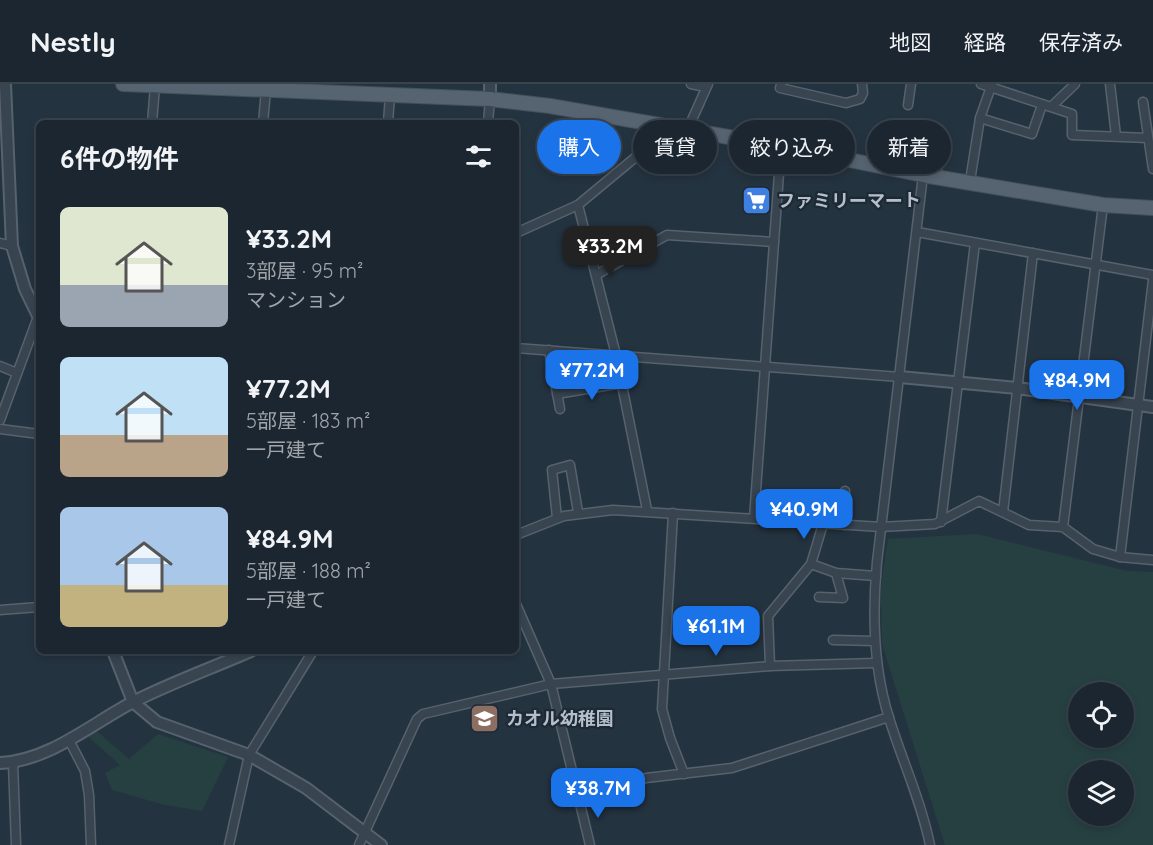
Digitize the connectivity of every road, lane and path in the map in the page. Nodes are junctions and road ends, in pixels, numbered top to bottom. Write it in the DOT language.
graph roads {
  1 [pos="5,84"];
  2 [pos="123,84"];
  3 [pos="490,84"];
  4 [pos="691,84"];
  5 [pos="782,84"];
  6 [pos="862,84"];
  7 [pos="911,84"];
  8 [pos="981,84"];
  9 [pos="1075,84"];
  10 [pos="1110,84"];
  11 [pos="154,86"];
  12 [pos="707,86"];
  13 [pos="991,86"];
  14 [pos="229,87"];
  15 [pos="304,88"];
  16 [pos="266,90"];
  17 [pos="390,95"];
  18 [pos="490,99"];
  19 [pos="1143,102"];
  20 [pos="908,105"];
  21 [pos="1046,106"];
  22 [pos="980,118"];
  23 [pos="152,120"];
  24 [pos="263,120"];
  25 [pos="388,120"];
  26 [pos="488,120"];
  27 [pos="692,120"];
  28 [pos="633,122"];
  29 [pos="1116,136"];
  30 [pos="1148,138"];
  31 [pos="633,159"];
  32 [pos="1153,169"];
  33 [pos="779,174"];
  34 [pos="919,174"];
  35 [pos="930,176"];
  36 [pos="970,181"];
  37 [pos="578,205"];
  38 [pos="1102,205"];
  39 [pos="1153,208"];
  40 [pos="519,232"];
  41 [pos="917,232"];
  42 [pos="774,242"];
  43 [pos="0,243"];
  44 [pos="975,243"];
  45 [pos="12,246"];
  46 [pos="1033,254"];
  47 [pos="1095,264"];
  48 [pos="1153,274"];
  49 [pos="596,275"];
  50 [pos="1153,280"];
  51 [pos="36,311"];
  52 [pos="36,321"];
  53 [pos="519,348"];
  54 [pos="549,350"];
  55 [pos="616,355"];
  56 [pos="0,366"];
  57 [pos="766,366"];
  58 [pos="17,373"];
  59 [pos="900,377"];
  60 [pos="959,382"];
  61 [pos="622,383"];
  62 [pos="1017,388"];
  63 [pos="557,394"];
  64 [pos="1079,397"];
  65 [pos="1140,405"];
  66 [pos="1153,407"];
  67 [pos="560,409"];
  68 [pos="0,420"];
  69 [pos="0,429"];
  70 [pos="36,434"];
  71 [pos="845,491"];
  72 [pos="647,510"];
  73 [pos="578,512"];
  74 [pos="1003,512"];
  75 [pos="673,513"];
  76 [pos="556,518"];
  77 [pos="754,518"];
  78 [pos="941,522"];
  79 [pos="823,524"];
  80 [pos="844,525"];
  81 [pos="881,527"];
  82 [pos="1063,527"];
  83 [pos="519,534"];
  84 [pos="1120,557"];
  85 [pos="1153,560"];
  86 [pos="811,564"];
  87 [pos="836,573"];
  88 [pos="876,576"];
  89 [pos="819,597"];
  90 [pos="36,606"];
  91 [pos="0,610"];
  92 [pos="519,611"];
  93 [pos="833,640"];
  94 [pos="875,641"];
  95 [pos="114,654"];
  96 [pos="244,654"];
  97 [pos="311,654"];
  98 [pos="876,663"];
  99 [pos="770,666"];
  100 [pos="663,674"];
  101 [pos="551,684"];
  102 [pos="133,702"];
  103 [pos="889,717"];
  104 [pos="69,740"];
  105 [pos="249,755"];
  106 [pos="0,763"];
  107 [pos="14,763"];
  108 [pos="684,774"];
  109 [pos="580,799"];
  110 [pos="364,830"];
  111 [pos="15,845"];
  112 [pos="91,845"];
  113 [pos="229,845"];
  114 [pos="358,845"];
  115 [pos="381,845"];
  116 [pos="590,845"];
  117 [pos="930,845"];
  1 -- 45 [label="street"];
  2 -- 11 [label="main road"];
  3 -- 18 [label="street"];
  4 -- 12 [label="street"];
  5 -- 6 [label="street"];
  7 -- 20 [label="street"];
  8 -- 13 [label="street"];
  9 -- 21 [label="street"];
  10 -- 29 [label="street"];
  11 -- 14 [label="main road"];
  11 -- 23 [label="street"];
  12 -- 27 [label="street"];
  13 -- 21 [label="street"];
  13 -- 22 [label="street"];
  14 -- 16 [label="main road"];
  15 -- 16 [label="main road"];
  15 -- 17 [label="main road"];
  16 -- 24 [label="street"];
  17 -- 18 [label="main road"];
  17 -- 25 [label="street"];
  18 -- 26 [label="street"];
  18 -- 28 [label="main road"];
  19 -- 30 [label="street"];
  21 -- 22 [label="street"];
  21 -- 29 [label="street"];
  22 -- 36 [label="street"];
  29 -- 30 [label="street"];
  30 -- 32 [label="street"];
  31 -- 37 [label="street"];
  33 -- 42 [label="street"];
  34 -- 35 [label="main road"];
  35 -- 36 [label="main road"];
  35 -- 41 [label="street"];
  36 -- 38 [label="main road"];
  37 -- 40 [label="street"];
  37 -- 49 [label="street"];
  38 -- 39 [label="main road"];
  38 -- 47 [label="street"];
  41 -- 44 [label="street"];
  41 -- 59 [label="street"];
  42 -- 49 [label="street"];
  42 -- 57 [label="street"];
  43 -- 45 [label="street"];
  44 -- 46 [label="street"];
  44 -- 60 [label="street"];
  45 -- 51 [label="street"];
  46 -- 47 [label="street"];
  46 -- 62 [label="street"];
  47 -- 48 [label="street"];
  47 -- 64 [label="street"];
  49 -- 55 [label="street"];
  50 -- 65 [label="street"];
  52 -- 58 [label="street"];
  53 -- 54 [label="street"];
  54 -- 55 [label="street"];
  54 -- 63 [label="street"];
  55 -- 57 [label="street"];
  55 -- 61 [label="street"];
  56 -- 58 [label="street"];
  57 -- 59 [label="street"];
  57 -- 77 [label="street"];
  58 -- 68 [label="street"];
  59 -- 60 [label="street"];
  59 -- 81 [label="street"];
  60 -- 62 [label="street"];
  60 -- 78 [label="street"];
  61 -- 63 [label="street"];
  61 -- 72 [label="street"];
  62 -- 64 [label="street"];
  62 -- 74 [label="street"];
  63 -- 67 [label="street"];
  64 -- 65 [label="street"];
  64 -- 82 [label="street"];
  65 -- 66 [label="street"];
  65 -- 84 [label="street"];
  69 -- 70 [label="street"];
  71 -- 80 [label="street"];
  72 -- 73 [label="street"];
  72 -- 75 [label="street"];
  73 -- 76 [label="street"];
  73 -- 76 [label="street"];
  74 -- 78 [label="street"];
  74 -- 82 [label="street"];
  75 -- 77 [label="street"];
  75 -- 100 [label="street"];
  76 -- 83 [label="street"];
  77 -- 79 [label="street"];
  78 -- 81 [label="street"];
  79 -- 80 [label="street"];
  79 -- 86 [label="street"];
  80 -- 81 [label="street"];
  81 -- 88 [label="street"];
  82 -- 84 [label="street"];
  84 -- 85 [label="street"];
  86 -- 87 [label="street"];
  86 -- 99 [label="street"];
  87 -- 88 [label="street"];
  87 -- 89 [label="street"];
  88 -- 94 [label="street"];
  90 -- 91 [label="street"];
  92 -- 101 [label="street"];
  93 -- 94 [label="street"];
  94 -- 98 [label="street"];
  95 -- 102 [label="street"];
  96 -- 102 [label="street"];
  97 -- 105 [label="street"];
  98 -- 99 [label="street"];
  98 -- 103 [label="street"];
  99 -- 100 [label="street"];
  100 -- 101 [label="street"];
  100 -- 108 [label="street"];
  101 -- 109 [label="street"];
  101 -- 110 [label="street"];
  102 -- 104 [label="street"];
  102 -- 105 [label="street"];
  103 -- 108 [label="street"];
  103 -- 117 [label="street"];
  104 -- 107 [label="street"];
  104 -- 112 [label="street"];
  105 -- 110 [label="street"];
  105 -- 113 [label="street"];
  106 -- 107 [label="street"];
  107 -- 111 [label="street"];
  108 -- 109 [label="street"];
  109 -- 116 [label="street"];
  110 -- 114 [label="street"];
  110 -- 115 [label="street"];
}
